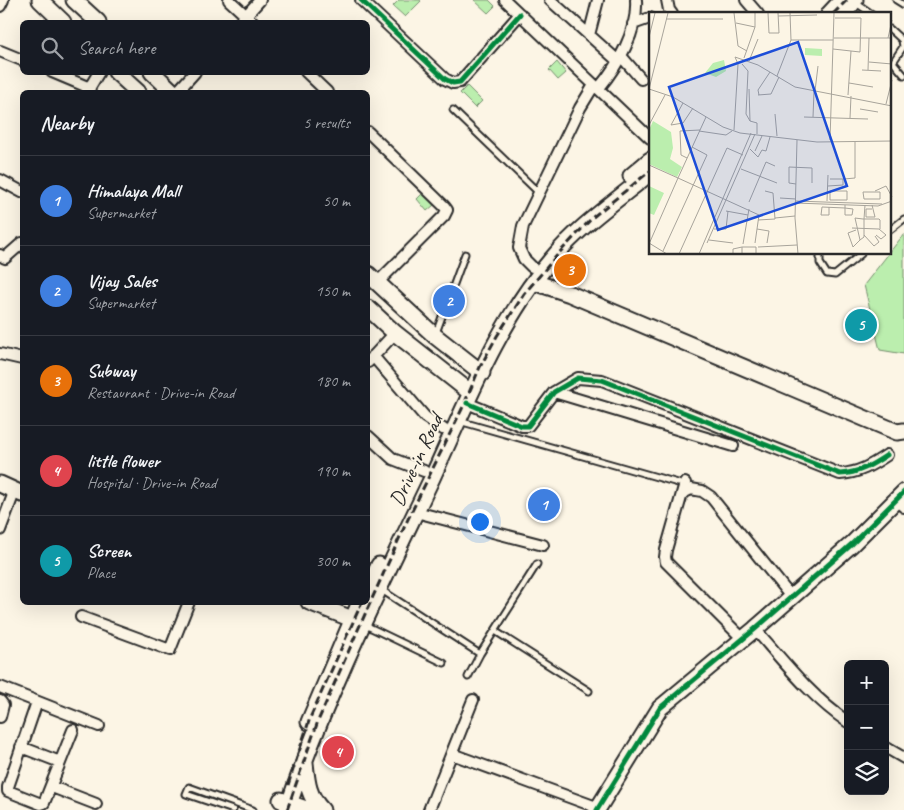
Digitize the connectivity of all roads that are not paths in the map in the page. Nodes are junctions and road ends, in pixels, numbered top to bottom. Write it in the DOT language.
graph roads {
  1 [pos="3,0"];
  2 [pos="40,0"];
  3 [pos="74,0"];
  4 [pos="230,0"];
  5 [pos="260,0"];
  6 [pos="361,0"];
  7 [pos="505,0"];
  8 [pos="550,0"];
  9 [pos="598,0"];
  10 [pos="636,0"];
  11 [pos="746,0"];
  12 [pos="850,0"];
  13 [pos="896,0"];
  14 [pos="904,5"];
  15 [pos="0,6"];
  16 [pos="756,12"];
  17 [pos="832,12"];
  18 [pos="845,12"];
  19 [pos="869,12"];
  20 [pos="520,14"];
  21 [pos="649,18"];
  22 [pos="61,20"];
  23 [pos="96,20"];
  24 [pos="247,20"];
  25 [pos="633,24"];
  26 [pos="892,31"];
  27 [pos="588,35"];
  28 [pos="0,51"];
  29 [pos="20,59"];
  30 [pos="619,59"];
  31 [pos="58,75"];
  32 [pos="97,75"];
  33 [pos="119,75"];
  34 [pos="155,75"];
  35 [pos="192,75"];
  36 [pos="309,75"];
  37 [pos="904,75"];
  38 [pos="641,79"];
  39 [pos="597,87"];
  40 [pos="88,90"];
  41 [pos="136,90"];
  42 [pos="171,90"];
  43 [pos="179,90"];
  44 [pos="325,90"];
  45 [pos="454,110"];
  46 [pos="370,134"];
  47 [pos="649,137"];
  48 [pos="649,161"];
  49 [pos="649,174"];
  50 [pos="0,180"];
  51 [pos="20,191"];
  52 [pos="539,193"];
  53 [pos="904,219"];
  54 [pos="892,228"];
  55 [pos="20,245"];
  56 [pos="464,254"];
  57 [pos="0,255"];
  58 [pos="820,255"];
  59 [pos="860,255"];
  60 [pos="533,275"];
  61 [pos="372,279"];
  62 [pos="370,310"];
  63 [pos="395,334"];
  64 [pos="435,336"];
  65 [pos="0,354"];
  66 [pos="20,359"];
  67 [pos="370,359"];
  68 [pos="477,370"];
  69 [pos="554,392"];
  70 [pos="467,394"];
  71 [pos="458,421"];
  72 [pos="443,430"];
  73 [pos="904,431"];
  74 [pos="370,438"];
  75 [pos="733,446"];
  76 [pos="887,455"];
  77 [pos="424,471"];
  78 [pos="682,486"];
  79 [pos="8,489"];
  80 [pos="901,500"];
  81 [pos="416,512"];
  82 [pos="0,530"];
  83 [pos="543,545"];
  84 [pos="537,564"];
  85 [pos="373,589"];
  86 [pos="791,597"];
  87 [pos="188,605"];
  88 [pos="316,605"];
  89 [pos="360,605"];
  90 [pos="365,605"];
  91 [pos="81,617"];
  92 [pos="357,621"];
  93 [pos="755,629"];
  94 [pos="495,631"];
  95 [pos="743,639"];
  96 [pos="480,654"];
  97 [pos="444,663"];
  98 [pos="468,677"];
  99 [pos="0,687"];
  100 [pos="589,691"];
  101 [pos="473,700"];
  102 [pos="0,701"];
  103 [pos="36,702"];
  104 [pos="0,717"];
  105 [pos="844,719"];
  106 [pos="99,726"];
  107 [pos="73,730"];
  108 [pos="21,747"];
  109 [pos="889,749"];
  110 [pos="452,754"];
  111 [pos="904,758"];
  112 [pos="305,759"];
  113 [pos="60,762"];
  114 [pos="52,787"];
  115 [pos="96,804"];
  116 [pos="283,806"];
  117 [pos="598,809"];
  118 [pos="233,810"];
  119 [pos="252,810"];
  120 [pos="309,810"];
  121 [pos="322,810"];
  122 [pos="429,810"];
  1 -- 15 [label="street"];
  2 -- 22 [label="main road"];
  3 -- 23 [label="main road"];
  4 -- 24 [label="street"];
  5 -- 24 [label="street"];
  6 -- 20 [label="street"];
  7 -- 20 [label="street"];
  8 -- 27 [label="street"];
  9 -- 27 [label="street"];
  10 -- 25 [label="street"];
  11 -- 16 [label="street"];
  12 -- 17 [label="main road"];
  12 -- 18 [label="main road"];
  12 -- 19 [label="lane"];
  13 -- 14 [label="lane"];
  20 -- 39 [label="street"];
  21 -- 25 [label="street"];
  25 -- 30 [label="street"];
  26 -- 37 [label="lane"];
  27 -- 30 [label="street"];
  28 -- 29 [label="street"];
  30 -- 38 [label="street"];
  30 -- 39 [label="street"];
  31 -- 40 [label="street"];
  32 -- 40 [label="street"];
  33 -- 41 [label="main road"];
  34 -- 42 [label="main road"];
  35 -- 43 [label="street"];
  36 -- 44 [label="street"];
  39 -- 47 [label="street"];
  39 -- 52 [label="street"];
  45 -- 52 [label="lane"];
  46 -- 61 [label="street"];
  48 -- 60 [label="main road, Drive-in Road"];
  49 -- 60 [label="main road, Drive-in Road"];
  50 -- 51 [label="street"];
  52 -- 60 [label="street"];
  53 -- 54 [label="lane"];
  55 -- 57 [label="street"];
  56 -- 64 [label="lane"];
  58 -- 59 [label="lane"];
  60 -- 68 [label="main road, Drive-in Road"];
  60 -- 73 [label="main road"];
  61 -- 64 [label="main road"];
  62 -- 63 [label="main road"];
  63 -- 67 [label="street"];
  63 -- 70 [label="main road"];
  64 -- 68 [label="main road"];
  65 -- 66 [label="street"];
  67 -- 72 [label="street"];
  68 -- 70 [label="main road, Drive-in Road"];
  69 -- 70 [label="street"];
  69 -- 75 [label="street"];
  69 -- 76 [label="street"];
  70 -- 71 [label="main road, Drive-in Road"];
  70 -- 72 [label="main road, Drive-in Road"];
  71 -- 78 [label="lane"];
  71 -- 81 [label="main road, Drive-in Road"];
  72 -- 77 [label="main road, Drive-in Road"];
  74 -- 77 [label="street"];
  77 -- 85 [label="main road, Drive-in Road"];
  78 -- 86 [label="street"];
  78 -- 95 [label="street"];
  79 -- 82 [label="street"];
  80 -- 86 [label="main road"];
  81 -- 83 [label="street"];
  81 -- 85 [label="main road, Drive-in Road"];
  84 -- 94 [label="lane"];
  85 -- 96 [label="lane"];
  86 -- 93 [label="main road"];
  87 -- 91 [label="street"];
  88 -- 92 [label="main road"];
  89 -- 92 [label="main road, Drive-in Road"];
  90 -- 92 [label="main road, Drive-in Road"];
  92 -- 97 [label="lane"];
  92 -- 112 [label="main road, Drive-in Road"];
  92 -- 116 [label="main road, Drive-in Road"];
  93 -- 95 [label="main road"];
  93 -- 105 [label="street"];
  94 -- 96 [label="lane"];
  94 -- 100 [label="lane"];
  95 -- 117 [label="main road"];
  96 -- 98 [label="lane"];
  99 -- 103 [label="street"];
  101 -- 110 [label="street"];
  102 -- 104 [label="street"];
  103 -- 106 [label="street"];
  103 -- 108 [label="street"];
  107 -- 113 [label="street"];
  108 -- 113 [label="street"];
  108 -- 114 [label="street"];
  109 -- 111 [label="street"];
  110 -- 117 [label="street"];
  110 -- 122 [label="street"];
  112 -- 116 [label="main road, Drive-in Road"];
  112 -- 121 [label="main road"];
  113 -- 114 [label="street"];
  114 -- 115 [label="street"];
  116 -- 120 [label="main road"];
  118 -- 119 [label="lane"];
}
